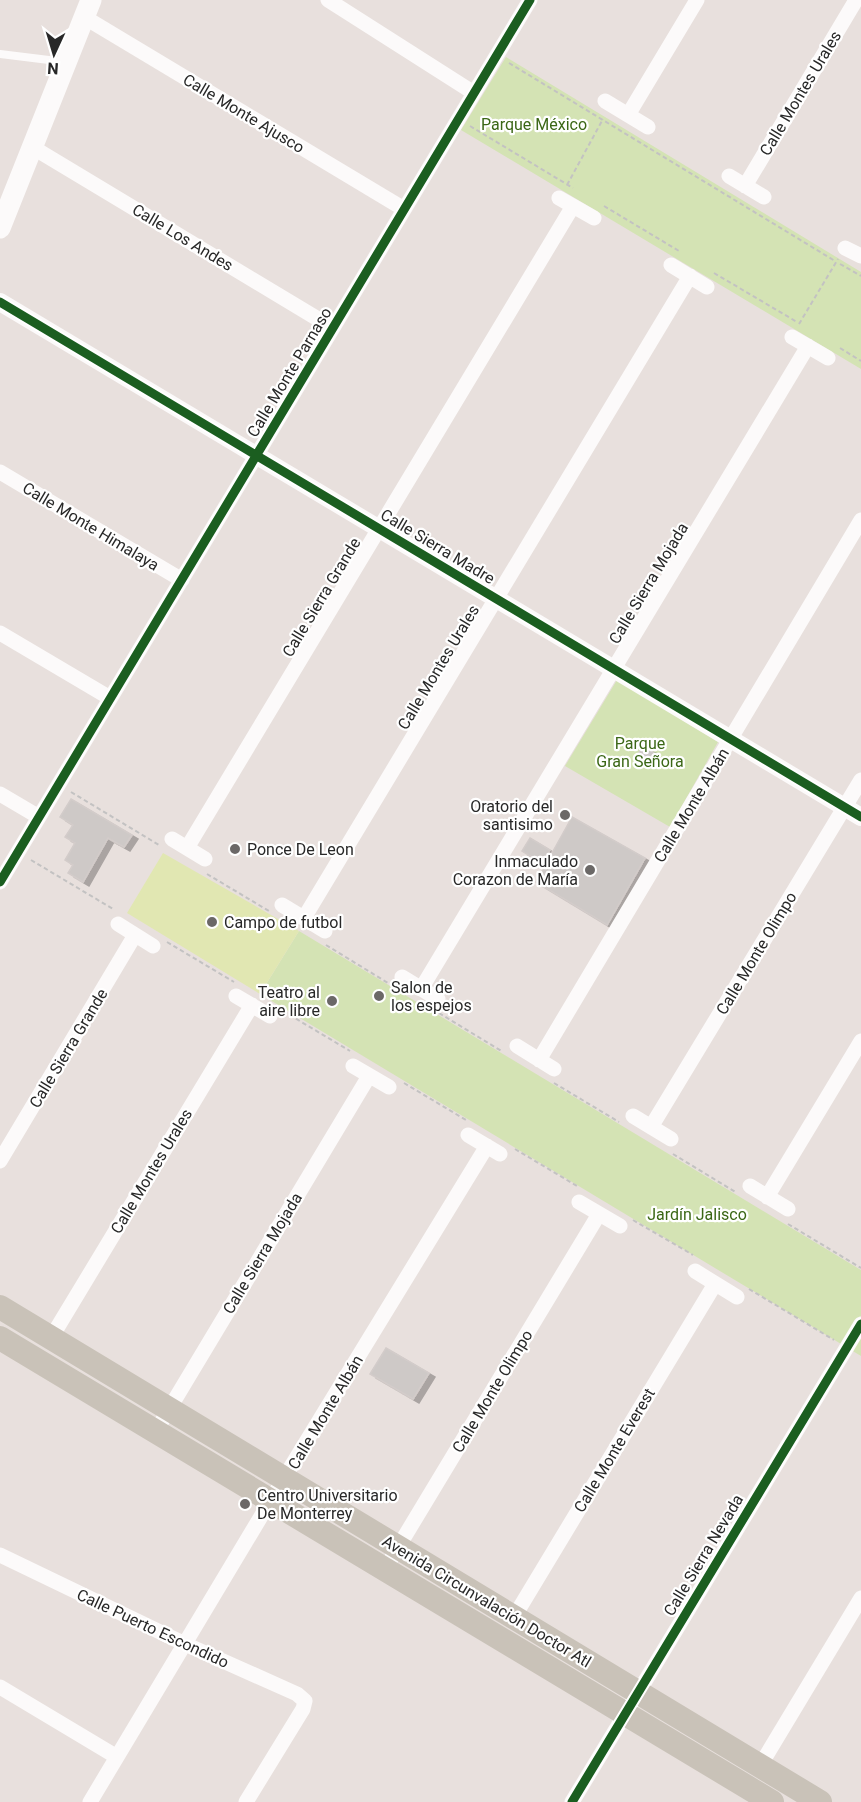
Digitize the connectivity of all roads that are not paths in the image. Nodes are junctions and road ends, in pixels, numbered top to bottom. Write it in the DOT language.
graph roads {
  1 [pos="328,0"];
  2 [pos="530,0"];
  3 [pos="697,0"];
  4 [pos="856,0"];
  5 [pos="88,8"];
  6 [pos="0,54"];
  7 [pos="66,63"];
  8 [pos="474,93"];
  9 [pos="608,103"];
  10 [pos="628,115"];
  11 [pos="648,127"];
  12 [pos="32,147"];
  13 [pos="729,176"];
  14 [pos="745,186"];
  15 [pos="764,197"];
  16 [pos="559,198"];
  17 [pos="573,206"];
  18 [pos="404,209"];
  19 [pos="594,218"];
  20 [pos="0,228"];
  21 [pos="845,248"];
  22 [pos="861,256"];
  23 [pos="675,258"];
  24 [pos="690,276"];
  25 [pos="707,287"];
  26 [pos="0,302"];
  27 [pos="333,328"];
  28 [pos="796,330"];
  29 [pos="808,346"];
  30 [pos="828,358"];
  31 [pos="256,455"];
  32 [pos="0,472"];
  33 [pos="861,520"];
  34 [pos="379,529"];
  35 [pos="182,580"];
  36 [pos="496,598"];
  37 [pos="0,633"];
  38 [pos="614,669"];
  39 [pos="110,698"];
  40 [pos="730,739"];
  41 [pos="861,780"];
  42 [pos="0,794"];
  43 [pos="844,807"];
  44 [pos="39,816"];
  45 [pos="861,817"];
  46 [pos="170,845"];
  47 [pos="187,848"];
  48 [pos="202,864"];
  49 [pos="0,882"];
  50 [pos="276,909"];
  51 [pos="117,918"];
  52 [pos="304,918"];
  53 [pos="135,935"];
  54 [pos="323,937"];
  55 [pos="160,944"];
  56 [pos="397,981"];
  57 [pos="421,989"];
  58 [pos="238,990"];
  59 [pos="435,1004"];
  60 [pos="252,1005"];
  61 [pos="275,1012"];
  62 [pos="861,1041"];
  63 [pos="510,1050"];
  64 [pos="353,1059"];
  65 [pos="539,1060"];
  66 [pos="549,1073"];
  67 [pos="369,1076"];
  68 [pos="389,1088"];
  69 [pos="630,1122"];
  70 [pos="467,1127"];
  71 [pos="651,1127"];
  72 [pos="669,1145"];
  73 [pos="0,1161"];
  74 [pos="744,1190"];
  75 [pos="579,1195"];
  76 [pos="767,1197"];
  77 [pos="599,1214"];
  78 [pos="784,1214"];
  79 [pos="625,1222"];
  80 [pos="695,1271"];
  81 [pos="715,1284"];
  82 [pos="741,1291"];
  83 [pos="0,1307"];
  84 [pos="861,1324"];
  85 [pos="0,1338"];
  86 [pos="51,1338"];
  87 [pos="169,1409"];
  88 [pos="156,1431"];
  89 [pos="284,1478"];
  90 [pos="271,1500"];
  91 [pos="398,1547"];
  92 [pos="0,1555"];
  93 [pos="385,1569"];
  94 [pos="861,1598"];
  95 [pos="514,1617"];
  96 [pos="185,1644"];
  97 [pos="0,1687"];
  98 [pos="638,1691"];
  99 [pos="625,1713"];
  100 [pos="117,1756"];
  101 [pos="760,1766"];
  102 [pos="743,1794"];
  103 [pos="90,1802"];
  104 [pos="246,1802"];
  105 [pos="572,1802"];
  106 [pos="772,1802"];
  107 [pos="820,1802"];
  1 -- 8 [label="street"];
  2 -- 8 [label="street, Calle Monte Parnaso"];
  3 -- 10 [label="street"];
  4 -- 14 [label="street, Calle Montes Urales"];
  5 -- 7 [label="main road"];
  5 -- 18 [label="street, Calle Monte Ajusco"];
  6 -- 7 [label="lane"];
  7 -- 12 [label="main road"];
  8 -- 18 [label="street, Calle Monte Parnaso"];
  9 -- 10 [label="street"];
  10 -- 11 [label="street"];
  12 -- 20 [label="main road"];
  12 -- 27 [label="street, Calle Los Andes"];
  13 -- 14 [label="street"];
  14 -- 15 [label="street"];
  16 -- 17 [label="street"];
  17 -- 19 [label="street"];
  17 -- 34 [label="street, Calle Sierra Grande"];
  18 -- 27 [label="street, Calle Monte Parnaso"];
  21 -- 22 [label="street"];
  23 -- 24 [label="street"];
  24 -- 25 [label="street"];
  24 -- 36 [label="street, Calle Montes Urales"];
  26 -- 31 [label="street, Calle Sierra Madre"];
  27 -- 31 [label="street, Calle Monte Parnaso"];
  28 -- 29 [label="street"];
  29 -- 30 [label="street"];
  29 -- 38 [label="street, Calle Sierra Mojada"];
  31 -- 34 [label="street, Calle Sierra Madre"];
  31 -- 35 [label="street, Calle Monte Parnaso"];
  32 -- 35 [label="street, Calle Monte Himalaya"];
  33 -- 40 [label="street, Calle Monte Albán"];
  34 -- 36 [label="street, Calle Sierra Madre"];
  34 -- 47 [label="street, Calle Sierra Grande"];
  35 -- 39 [label="street, Calle Monte Parnaso"];
  36 -- 38 [label="street, Calle Sierra Madre"];
  36 -- 52 [label="street, Calle Montes Urales"];
  37 -- 39 [label="street"];
  38 -- 40 [label="street, Calle Sierra Madre"];
  38 -- 57 [label="street, Calle Sierra Mojada"];
  39 -- 44 [label="street, Calle Monte Parnaso"];
  40 -- 43 [label="street, Calle Sierra Madre"];
  40 -- 65 [label="street, Calle Monte Albán"];
  41 -- 43 [label="street, Calle Monte Olimpo"];
  42 -- 44 [label="street"];
  43 -- 45 [label="street, Calle Sierra Madre"];
  43 -- 71 [label="street, Calle Monte Olimpo"];
  44 -- 49 [label="street, Calle Monte Parnaso"];
  46 -- 47 [label="street"];
  47 -- 48 [label="street"];
  50 -- 52 [label="street"];
  51 -- 53 [label="street"];
  52 -- 54 [label="street"];
  53 -- 55 [label="street"];
  53 -- 73 [label="street, Calle Sierra Grande"];
  56 -- 57 [label="street"];
  57 -- 59 [label="street"];
  58 -- 60 [label="street"];
  60 -- 61 [label="street"];
  60 -- 86 [label="street, Calle Montes Urales"];
  62 -- 76 [label="street"];
  63 -- 65 [label="street"];
  64 -- 67 [label="street"];
  65 -- 66 [label="street"];
  67 -- 68 [label="street"];
  67 -- 87 [label="street, Calle Sierra Mojada"];
  69 -- 71 [label="street"];
  70 -- 89 [label="street, Calle Monte Albán"];
  71 -- 72 [label="street"];
  74 -- 76 [label="street"];
  75 -- 77 [label="street"];
  76 -- 78 [label="street"];
  77 -- 79 [label="street"];
  77 -- 91 [label="street, Calle Monte Olimpo"];
  80 -- 81 [label="street"];
  81 -- 82 [label="street"];
  81 -- 95 [label="street, Calle Monte Everest"];
  83 -- 86 [label="main road, Avenida Circunvalación Doctor Atl"];
  84 -- 98 [label="street, Calle Sierra Nevada"];
  85 -- 88 [label="main road, Avenida Circunvalación Doctor Atl"];
  86 -- 87 [label="main road, Avenida Circunvalación Doctor Atl"];
  87 -- 88 [label="street, Calle Sierra Mojada"];
  87 -- 89 [label="main road, Avenida Circunvalación Doctor Atl"];
  88 -- 90 [label="main road, Avenida Circunvalación Doctor Atl"];
  89 -- 90 [label="street, Calle Monte Albán"];
  89 -- 91 [label="main road, Avenida Circunvalación Doctor Atl"];
  90 -- 93 [label="main road, Avenida Circunvalación Doctor Atl"];
  90 -- 96 [label="street, Calle Monte Albán"];
  91 -- 93 [label="street, Calle Monte Olimpo"];
  91 -- 95 [label="main road, Avenida Circunvalación Doctor Atl"];
  92 -- 96 [label="street, Calle Puerto Escondido"];
  93 -- 99 [label="main road, Avenida Circunvalación Doctor Atl"];
  94 -- 101 [label="street"];
  95 -- 98 [label="main road, Avenida Circunvalación Doctor Atl"];
  96 -- 100 [label="street, Calle Monte Albán"];
  96 -- 104 [label="street, Calle Puerto Escondido"];
  97 -- 100 [label="street"];
  98 -- 99 [label="street, Calle Sierra Nevada"];
  98 -- 101 [label="main road, Avenida Circunvalación Doctor Atl"];
  99 -- 102 [label="main road, Avenida Circunvalación Doctor Atl"];
  99 -- 105 [label="street, Calle Sierra Nevada"];
  100 -- 103 [label="street, Calle Monte Albán"];
  101 -- 107 [label="main road, Avenida Circunvalación Doctor Atl"];
  102 -- 106 [label="main road, Avenida Circunvalación Doctor Atl"];
}
